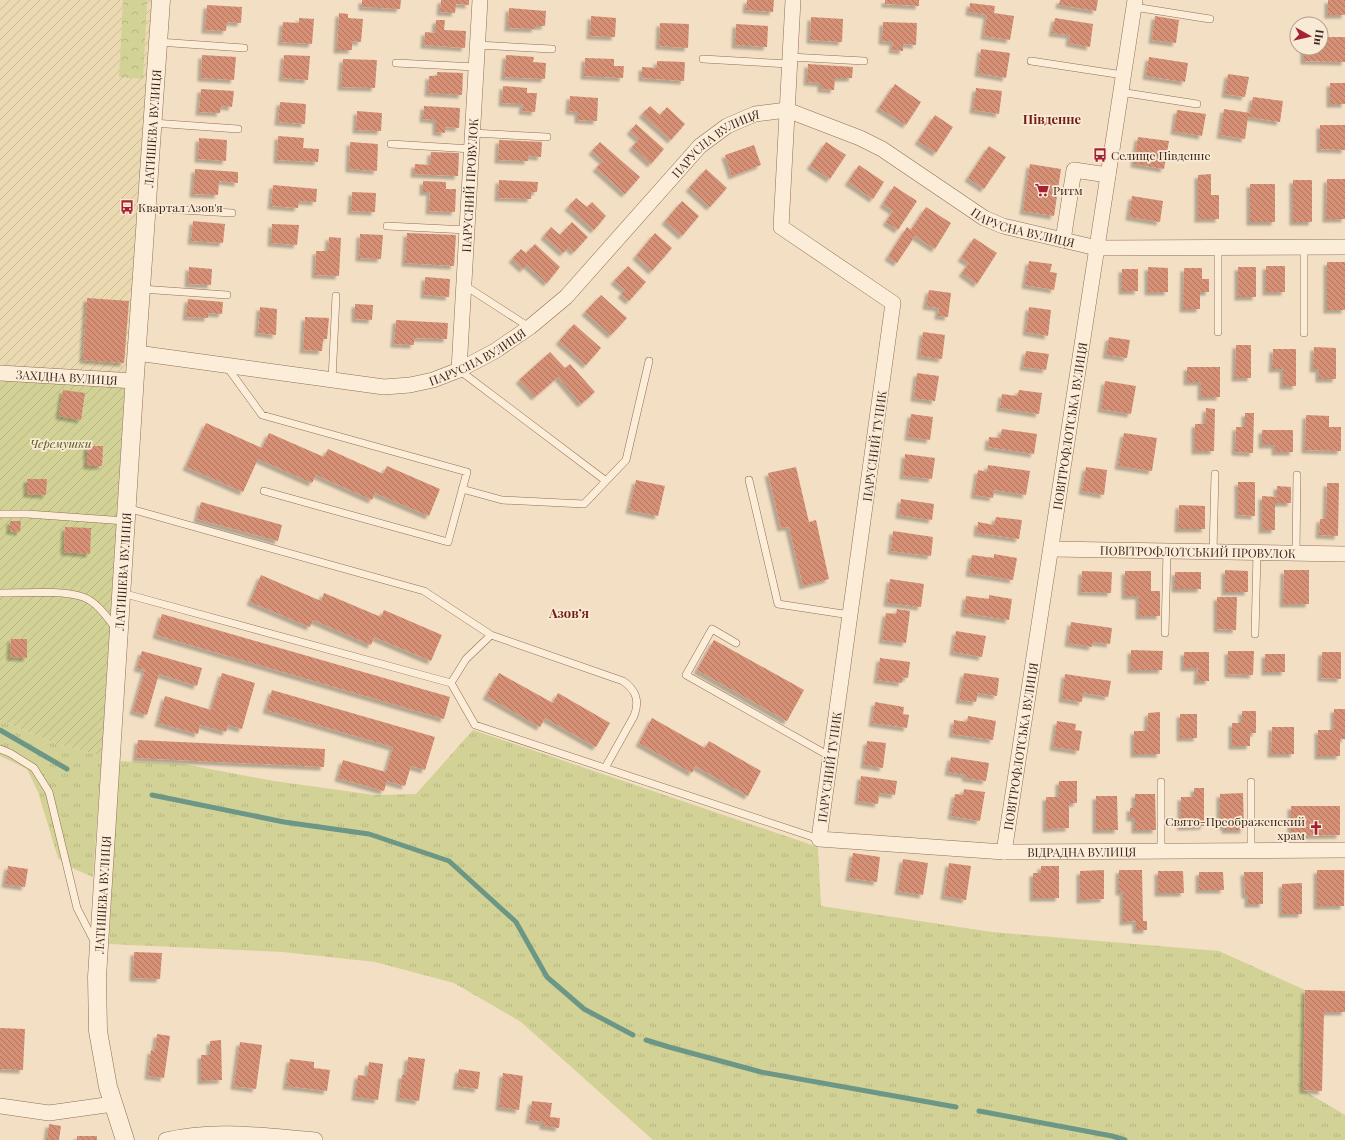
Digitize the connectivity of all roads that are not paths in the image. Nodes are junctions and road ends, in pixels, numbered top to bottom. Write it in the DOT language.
graph roads {
  1 [pos="161,0"];
  2 [pos="480,0"];
  3 [pos="793,0"];
  4 [pos="1134,4"];
  5 [pos="1210,19"];
  6 [pos="158,42"];
  7 [pos="477,45"];
  8 [pos="244,48"];
  9 [pos="552,49"];
  10 [pos="703,59"];
  11 [pos="789,60"];
  12 [pos="864,61"];
  13 [pos="1031,61"];
  14 [pos="396,63"];
  15 [pos="476,67"];
  16 [pos="1123,75"];
  17 [pos="1120,92"];
  18 [pos="1197,104"];
  19 [pos="787,110"];
  20 [pos="153,123"];
  21 [pos="238,129"];
  22 [pos="472,133"];
  23 [pos="547,137"];
  24 [pos="391,144"];
  25 [pos="472,149"];
  26 [pos="1108,175"];
  27 [pos="147,208"];
  28 [pos="232,213"];
  29 [pos="387,226"];
  30 [pos="467,230"];
  31 [pos="1063,240"];
  32 [pos="1304,247"];
  33 [pos="1345,247"];
  34 [pos="1097,248"];
  35 [pos="1218,248"];
  36 [pos="464,285"];
  37 [pos="141,289"];
  38 [pos="227,295"];
  39 [pos="336,296"];
  40 [pos="530,327"];
  41 [pos="1218,332"];
  42 [pos="1304,333"];
  43 [pos="136,353"];
  44 [pos="650,360"];
  45 [pos="225,365"];
  46 [pos="459,370"];
  47 [pos="0,373"];
  48 [pos="332,380"];
  49 [pos="134,381"];
  50 [pos="1215,474"];
  51 [pos="1298,476"];
  52 [pos="749,480"];
  53 [pos="606,481"];
  54 [pos="462,489"];
  55 [pos="264,491"];
  56 [pos="0,514"];
  57 [pos="126,515"];
  58 [pos="1051,549"];
  59 [pos="1167,551"];
  60 [pos="1213,552"];
  61 [pos="1257,553"];
  62 [pos="1296,553"];
  63 [pos="1345,554"];
  64 [pos="0,593"];
  65 [pos="121,593"];
  66 [pos="850,616"];
  67 [pos="119,632"];
  68 [pos="1165,633"];
  69 [pos="1255,634"];
  70 [pos="491,635"];
  71 [pos="736,643"];
  72 [pos="451,683"];
  73 [pos="0,749"];
  74 [pos="831,757"];
  75 [pos="606,768"];
  76 [pos="1161,782"];
  77 [pos="1251,782"];
  78 [pos="819,839"];
  79 [pos="1345,850"];
  80 [pos="1161,851"];
  81 [pos="1251,851"];
  82 [pos="1004,852"];
  83 [pos="99,951"];
  84 [pos="114,1104"];
  85 [pos="0,1106"];
  86 [pos="238,1136"];
  87 [pos="124,1140"];
  88 [pos="166,1140"];
  89 [pos="315,1140"];
  1 -- 6 [label="street, ЛАТИШЕВА ВУЛИЦЯ"];
  2 -- 7 [label="street, ПАРУСНИЙ ПРОВУЛОК"];
  3 -- 11 [label="street"];
  4 -- 5 [label="lane"];
  4 -- 16 [label="street, ПОВІТРОФЛОТСЬКА ВУЛИЦЯ"];
  6 -- 8 [label="lane"];
  6 -- 20 [label="street, ЛАТИШЕВА ВУЛИЦЯ"];
  7 -- 9 [label="lane"];
  7 -- 15 [label="street, ПАРУСНИЙ ПРОВУЛОК"];
  10 -- 11 [label="lane"];
  11 -- 12 [label="lane"];
  11 -- 19 [label="street"];
  13 -- 16 [label="lane"];
  14 -- 15 [label="lane"];
  15 -- 22 [label="street, ПАРУСНИЙ ПРОВУЛОК"];
  16 -- 17 [label="street, ПОВІТРОФЛОТСЬКА ВУЛИЦЯ"];
  17 -- 18 [label="lane"];
  17 -- 26 [label="street, ПОВІТРОФЛОТСЬКА ВУЛИЦЯ"];
  19 -- 31 [label="street, ПАРУСНА ВУЛИЦЯ"];
  19 -- 40 [label="street, ПАРУСНА ВУЛИЦЯ"];
  19 -- 66 [label="street, ПАРУСНИЙ ТУПИК"];
  20 -- 21 [label="lane"];
  20 -- 27 [label="street, ЛАТИШЕВА ВУЛИЦЯ"];
  22 -- 23 [label="lane"];
  22 -- 25 [label="street, ПАРУСНИЙ ПРОВУЛОК"];
  24 -- 25 [label="lane"];
  25 -- 30 [label="street, ПАРУСНИЙ ПРОВУЛОК"];
  26 -- 31 [label="street"];
  26 -- 34 [label="street, ПОВІТРОФЛОТСЬКА ВУЛИЦЯ"];
  27 -- 28 [label="lane"];
  27 -- 37 [label="street, ЛАТИШЕВА ВУЛИЦЯ"];
  29 -- 30 [label="lane"];
  30 -- 36 [label="street, ПАРУСНИЙ ПРОВУЛОК"];
  31 -- 34 [label="street, ПАРУСНА ВУЛИЦЯ"];
  32 -- 33 [label="street, ПАРУСНА ВУЛИЦЯ"];
  32 -- 35 [label="street, ПАРУСНА ВУЛИЦЯ"];
  32 -- 42 [label="lane"];
  34 -- 35 [label="street, ПАРУСНА ВУЛИЦЯ"];
  34 -- 58 [label="street, ПОВІТРОФЛОТСЬКА ВУЛИЦЯ"];
  35 -- 41 [label="lane"];
  36 -- 40 [label="lane"];
  36 -- 46 [label="street, ПАРУСНИЙ ПРОВУЛОК"];
  37 -- 38 [label="lane"];
  37 -- 43 [label="street, ЛАТИШЕВА ВУЛИЦЯ"];
  39 -- 48 [label="lane"];
  40 -- 46 [label="street, ПАРУСНА ВУЛИЦЯ"];
  43 -- 45 [label="street, ПАРУСНА ВУЛИЦЯ"];
  43 -- 49 [label="street, ЛАТИШЕВА ВУЛИЦЯ"];
  44 -- 53 [label="lane"];
  45 -- 48 [label="street, ПАРУСНА ВУЛИЦЯ"];
  45 -- 54 [label="lane"];
  46 -- 48 [label="street, ПАРУСНА ВУЛИЦЯ"];
  46 -- 53 [label="lane"];
  47 -- 49 [label="street, ЗАХІДНА ВУЛИЦЯ"];
  49 -- 57 [label="street, ЛАТИШЕВА ВУЛИЦЯ"];
  50 -- 60 [label="lane"];
  51 -- 62 [label="lane"];
  52 -- 66 [label="lane"];
  53 -- 54 [label="lane"];
  54 -- 55 [label="lane"];
  56 -- 57 [label="lane"];
  57 -- 65 [label="street, ЛАТИШЕВА ВУЛИЦЯ"];
  57 -- 70 [label="lane"];
  58 -- 59 [label="street, ПОВІТРОФЛОТСЬКИЙ ПРОВУЛОК"];
  58 -- 82 [label="street, ПОВІТРОФЛОТСЬКА ВУЛИЦЯ"];
  59 -- 60 [label="street, ПОВІТРОФЛОТСЬКИЙ ПРОВУЛОК"];
  59 -- 68 [label="lane"];
  60 -- 61 [label="street, ПОВІТРОФЛОТСЬКИЙ ПРОВУЛОК"];
  61 -- 62 [label="street, ПОВІТРОФЛОТСЬКИЙ ПРОВУЛОК"];
  61 -- 69 [label="lane"];
  62 -- 63 [label="street, ПОВІТРОФЛОТСЬКИЙ ПРОВУЛОК"];
  64 -- 67 [label="lane"];
  65 -- 67 [label="street, ЛАТИШЕВА ВУЛИЦЯ"];
  65 -- 72 [label="lane"];
  66 -- 74 [label="street, ПАРУСНИЙ ТУПИК"];
  67 -- 83 [label="street, ЛАТИШЕВА ВУЛИЦЯ"];
  70 -- 72 [label="lane"];
  70 -- 75 [label="lane"];
  71 -- 74 [label="lane"];
  72 -- 75 [label="lane"];
  73 -- 83 [label="lane"];
  74 -- 78 [label="street, ПАРУСНИЙ ТУПИК"];
  75 -- 78 [label="lane"];
  76 -- 80 [label="lane"];
  77 -- 81 [label="lane"];
  78 -- 82 [label="street, ВІДРАДНА ВУЛИЦЯ"];
  79 -- 81 [label="street, ВІДРАДНА ВУЛИЦЯ"];
  80 -- 81 [label="street, ВІДРАДНА ВУЛИЦЯ"];
  80 -- 82 [label="street, ВІДРАДНА ВУЛИЦЯ"];
  83 -- 84 [label="street, ЛАТИШЕВА ВУЛИЦЯ"];
  84 -- 85 [label="street"];
  84 -- 87 [label="street, ЛАТИШЕВА ВУЛИЦЯ"];
  86 -- 88 [label="street"];
  86 -- 89 [label="street"];
}
